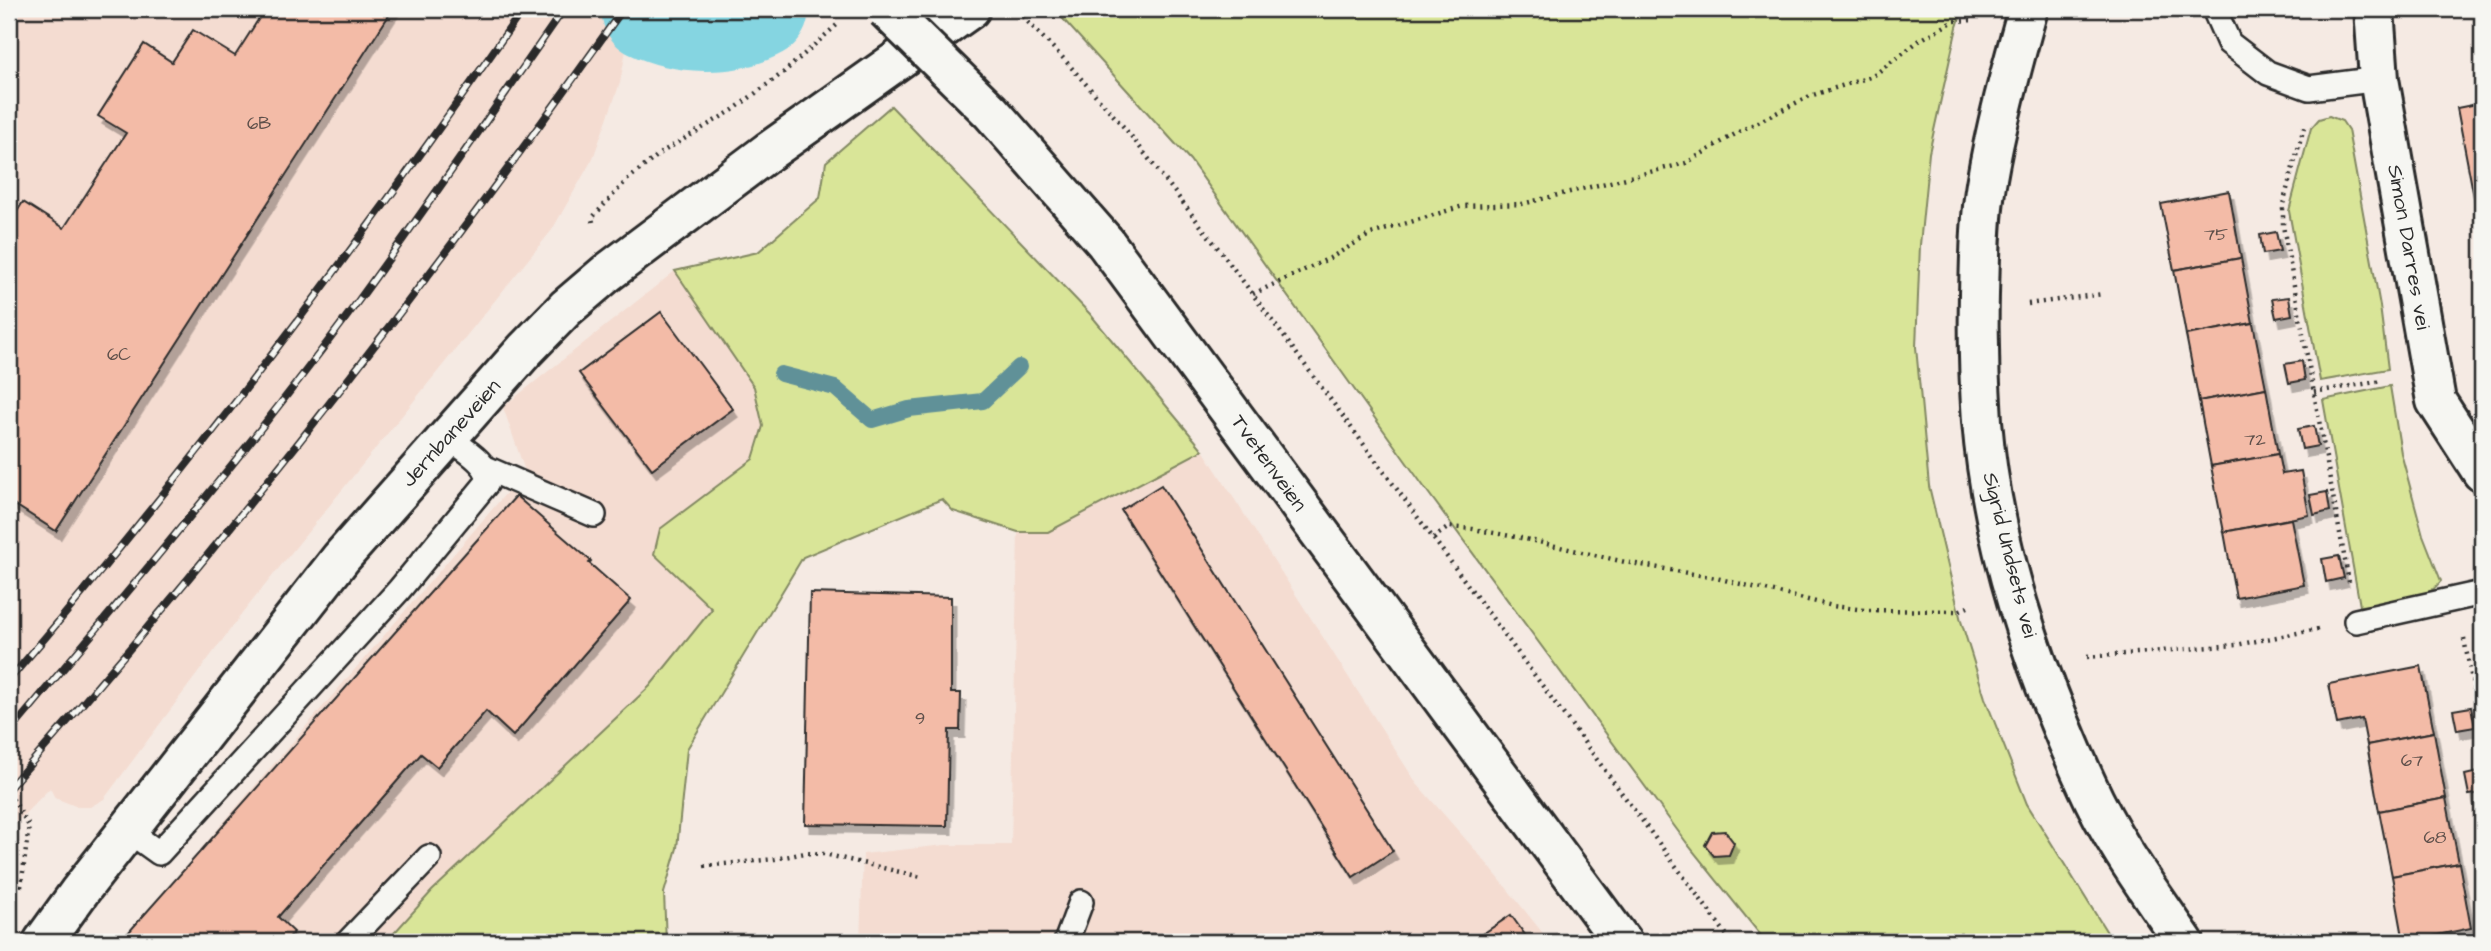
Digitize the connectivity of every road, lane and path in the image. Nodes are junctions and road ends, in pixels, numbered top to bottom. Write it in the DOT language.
graph roads {
  1 [pos="886,9"];
  2 [pos="1015,9"];
  3 [pos="2028,9"];
  4 [pos="2214,9"];
  5 [pos="2374,9"];
  6 [pos="962,14"];
  7 [pos="847,16"];
  8 [pos="1974,20"];
  9 [pos="2379,79"];
  10 [pos="2318,87"];
  11 [pos="607,273"];
  12 [pos="1253,294"];
  13 [pos="2103,294"];
  14 [pos="2026,304"];
  15 [pos="2385,380"];
  16 [pos="2314,392"];
  17 [pos="447,437"];
  18 [pos="486,468"];
  19 [pos="2482,472"];
  20 [pos="594,515"];
  21 [pos="1433,538"];
  22 [pos="2482,593"];
  23 [pos="2456,599"];
  24 [pos="1968,607"];
  25 [pos="2356,621"];
  26 [pos="2086,657"];
  27 [pos="2482,731"];
  28 [pos="9,793"];
  29 [pos="127,830"];
  30 [pos="429,857"];
  31 [pos="704,866"];
  32 [pos="921,877"];
  33 [pos="20,892"];
  34 [pos="1081,902"];
  35 [pos="43,942"];
  36 [pos="348,942"];
  37 [pos="1066,942"];
  38 [pos="1622,942"];
  39 [pos="1732,942"];
  40 [pos="2184,942"];
  1 -- 38 [label="street, Tvetenveien, bridge"];
  2 -- 12 [label="path"];
  3 -- 40 [label="street, Sigrid Undsets vei"];
  4 -- 10 [label="lane"];
  5 -- 9 [label="street, Simon Darres vei"];
  6 -- 11 [label="street, Jernbaneveien"];
  7 -- 11 [label="path"];
  8 -- 12 [label="path"];
  9 -- 10 [label="lane"];
  9 -- 19 [label="street, Simon Darres vei"];
  10 -- 16 [label="path"];
  11 -- 17 [label="street, Jernbaneveien"];
  12 -- 21 [label="path"];
  13 -- 14 [label="path"];
  15 -- 16 [label="path"];
  16 -- 25 [label="path"];
  17 -- 18 [label="lane"];
  17 -- 29 [label="street, Jernbaneveien"];
  18 -- 20 [label="lane"];
  18 -- 29 [label="lane"];
  21 -- 24 [label="path"];
  21 -- 39 [label="path"];
  22 -- 23 [label="lane"];
  23 -- 25 [label="lane"];
  23 -- 27 [label="path"];
  25 -- 26 [label="path"];
  28 -- 33 [label="path"];
  29 -- 35 [label="street, Jernbaneveien"];
  30 -- 36 [label="lane"];
  31 -- 32 [label="path"];
  34 -- 37 [label="lane"];
}
